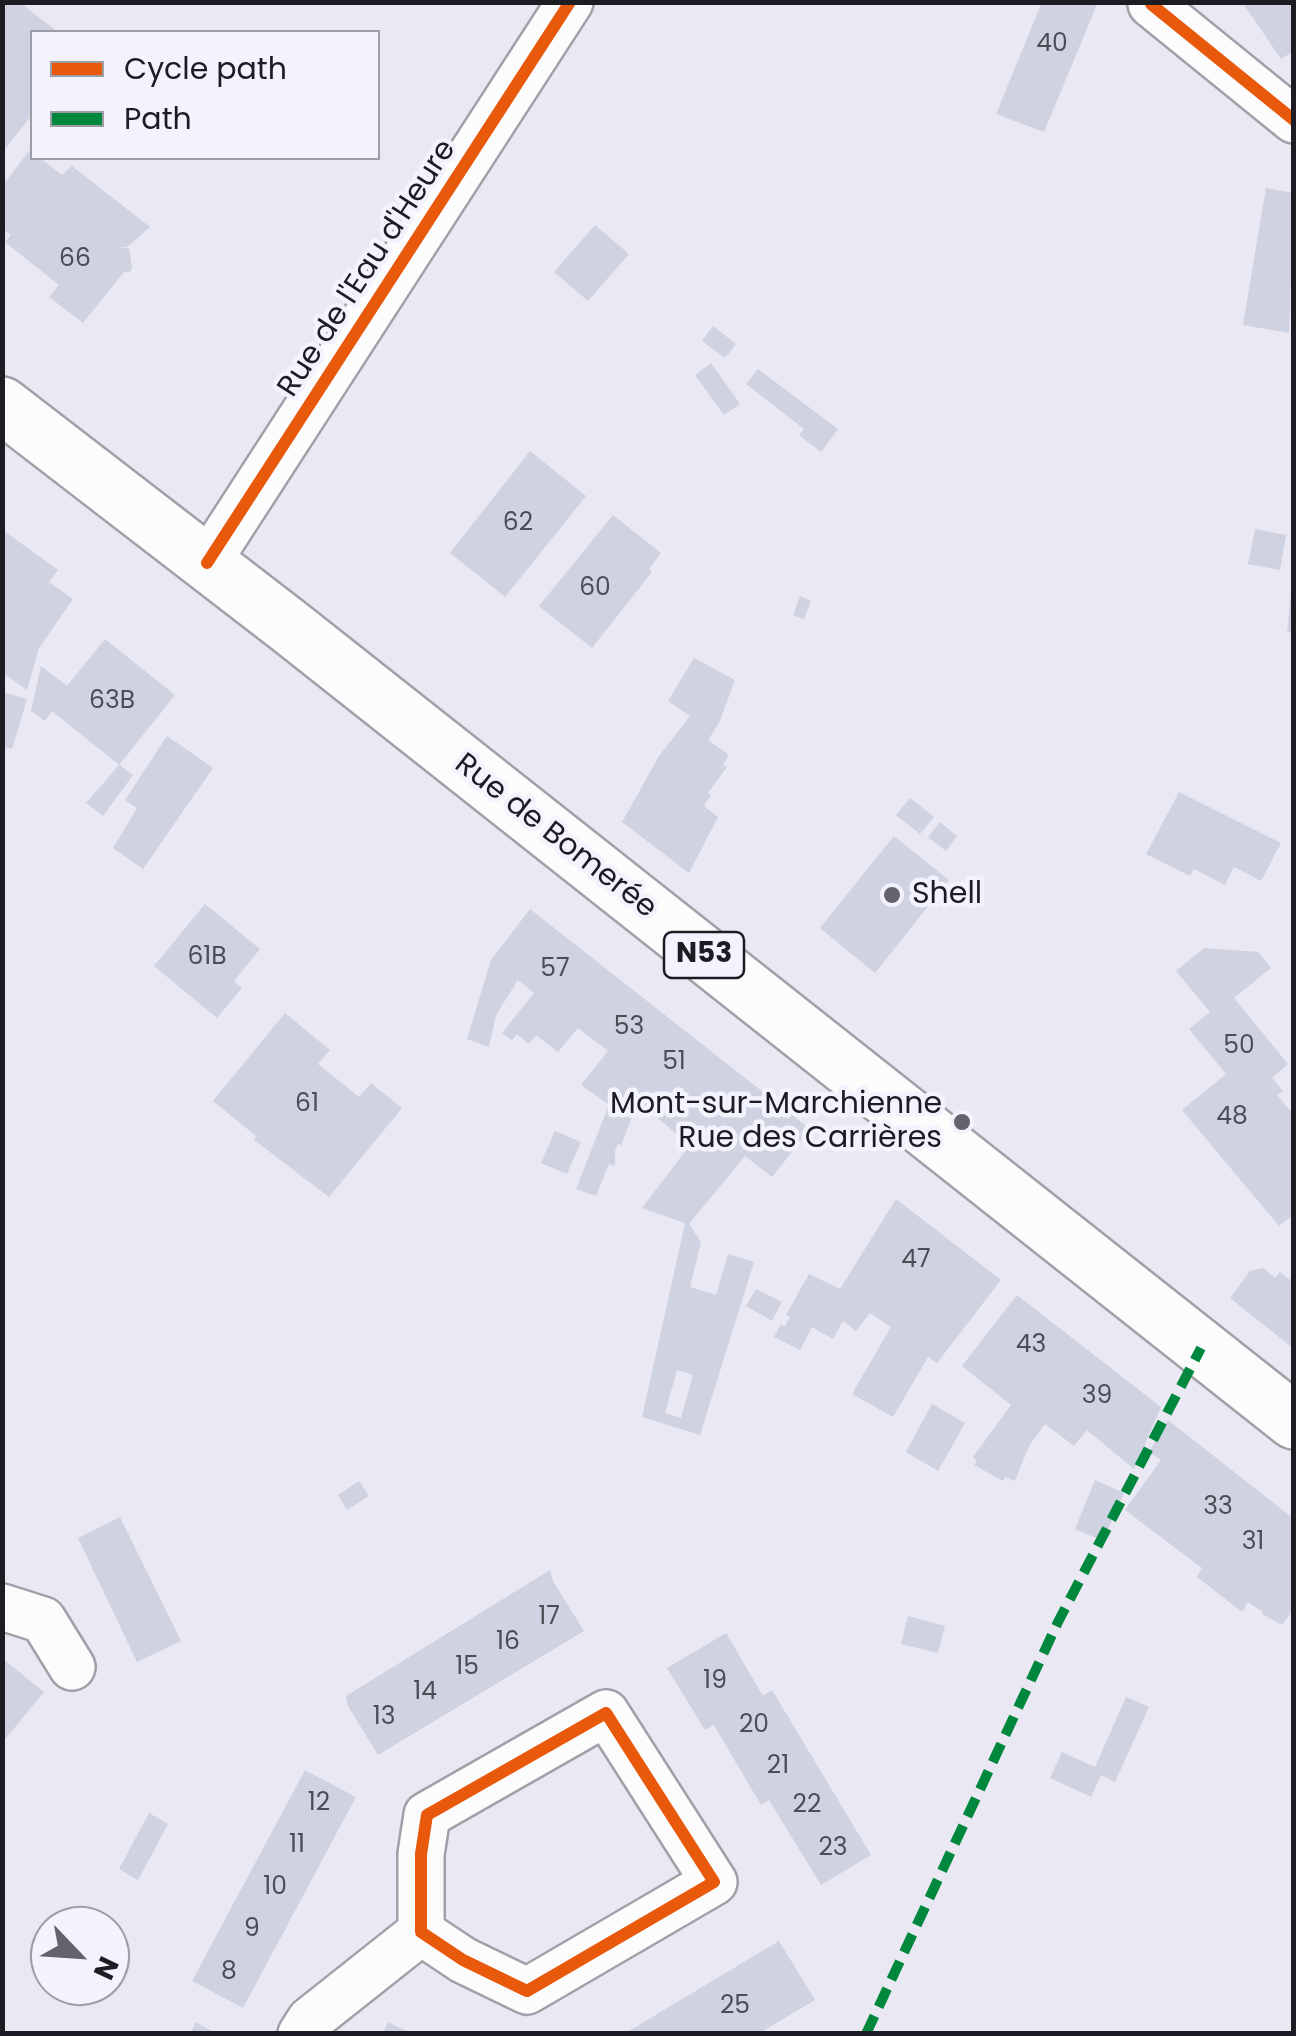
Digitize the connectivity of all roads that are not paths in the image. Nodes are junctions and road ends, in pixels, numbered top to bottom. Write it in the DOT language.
graph roads {
  1 [pos="570,2"];
  2 [pos="1151,4"];
  3 [pos="1294,120"];
  4 [pos="2,404"];
  5 [pos="207,563"];
  6 [pos="1294,1422"];
  7 [pos="2,1607"];
  8 [pos="72,1667"];
  9 [pos="421,1932"];
  10 [pos="300,2034"];
  1 -- 5 [label="street, Rue de l'Eau d'Heure"];
  2 -- 3 [label="street"];
  4 -- 5 [label="main road, Rue de Bomerée / N53"];
  5 -- 6 [label="main road, Rue de Bomerée / N53"];
  7 -- 8 [label="street"];
  9 -- 9 [label="street"];
  9 -- 10 [label="street"];
}
